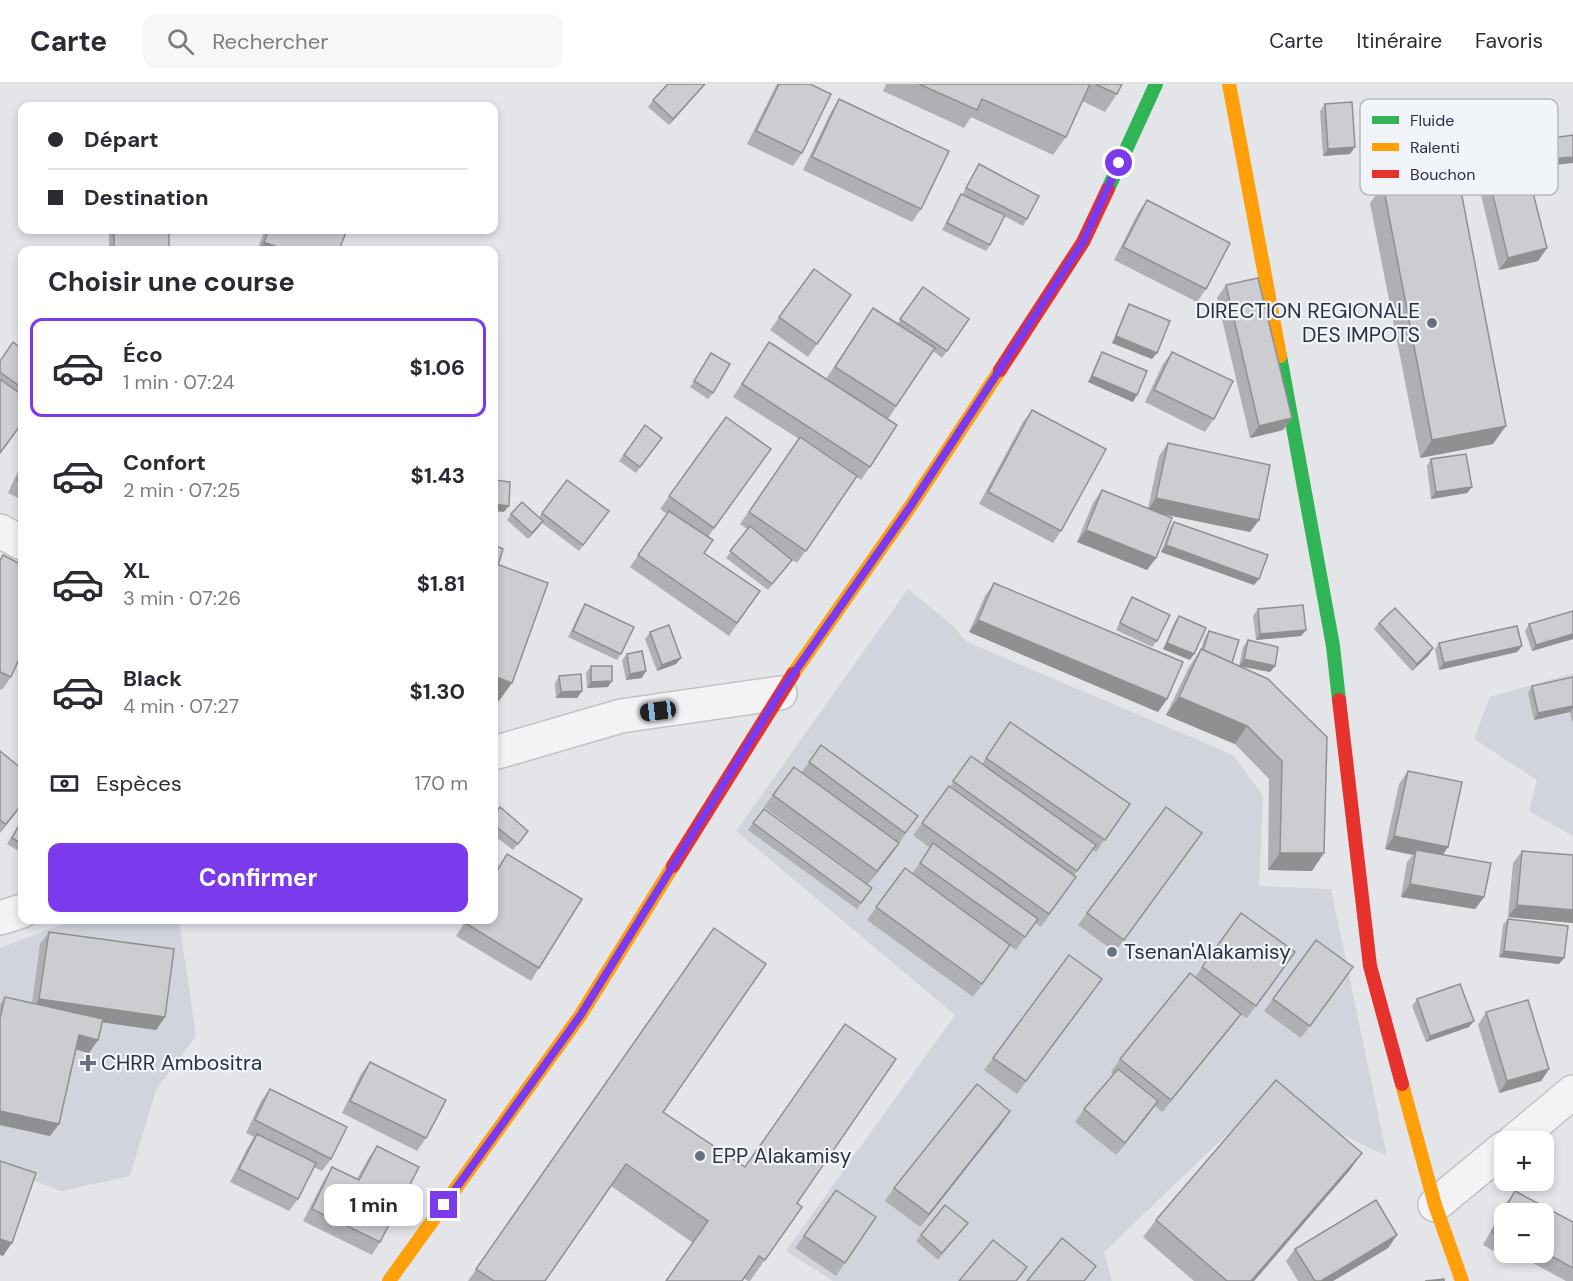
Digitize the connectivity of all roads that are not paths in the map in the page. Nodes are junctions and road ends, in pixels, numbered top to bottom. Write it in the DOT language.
graph roads {
  1 [pos="1155,84"];
  2 [pos="1229,84"];
  3 [pos="0,531"];
  4 [pos="18,541"];
  5 [pos="780,693"];
  6 [pos="498,752"];
  7 [pos="18,912"];
  8 [pos="0,918"];
  9 [pos="1573,1092"];
  10 [pos="1526,1131"];
  11 [pos="1494,1156"];
  12 [pos="1435,1206"];
  13 [pos="389,1281"];
  14 [pos="1462,1281"];
  1 -- 5 [label="main road"];
  2 -- 12 [label="main road"];
  3 -- 4 [label="street"];
  5 -- 6 [label="street"];
  5 -- 13 [label="main road"];
  7 -- 8 [label="street"];
  9 -- 10 [label="street"];
  11 -- 12 [label="street"];
  12 -- 14 [label="main road"];
}
